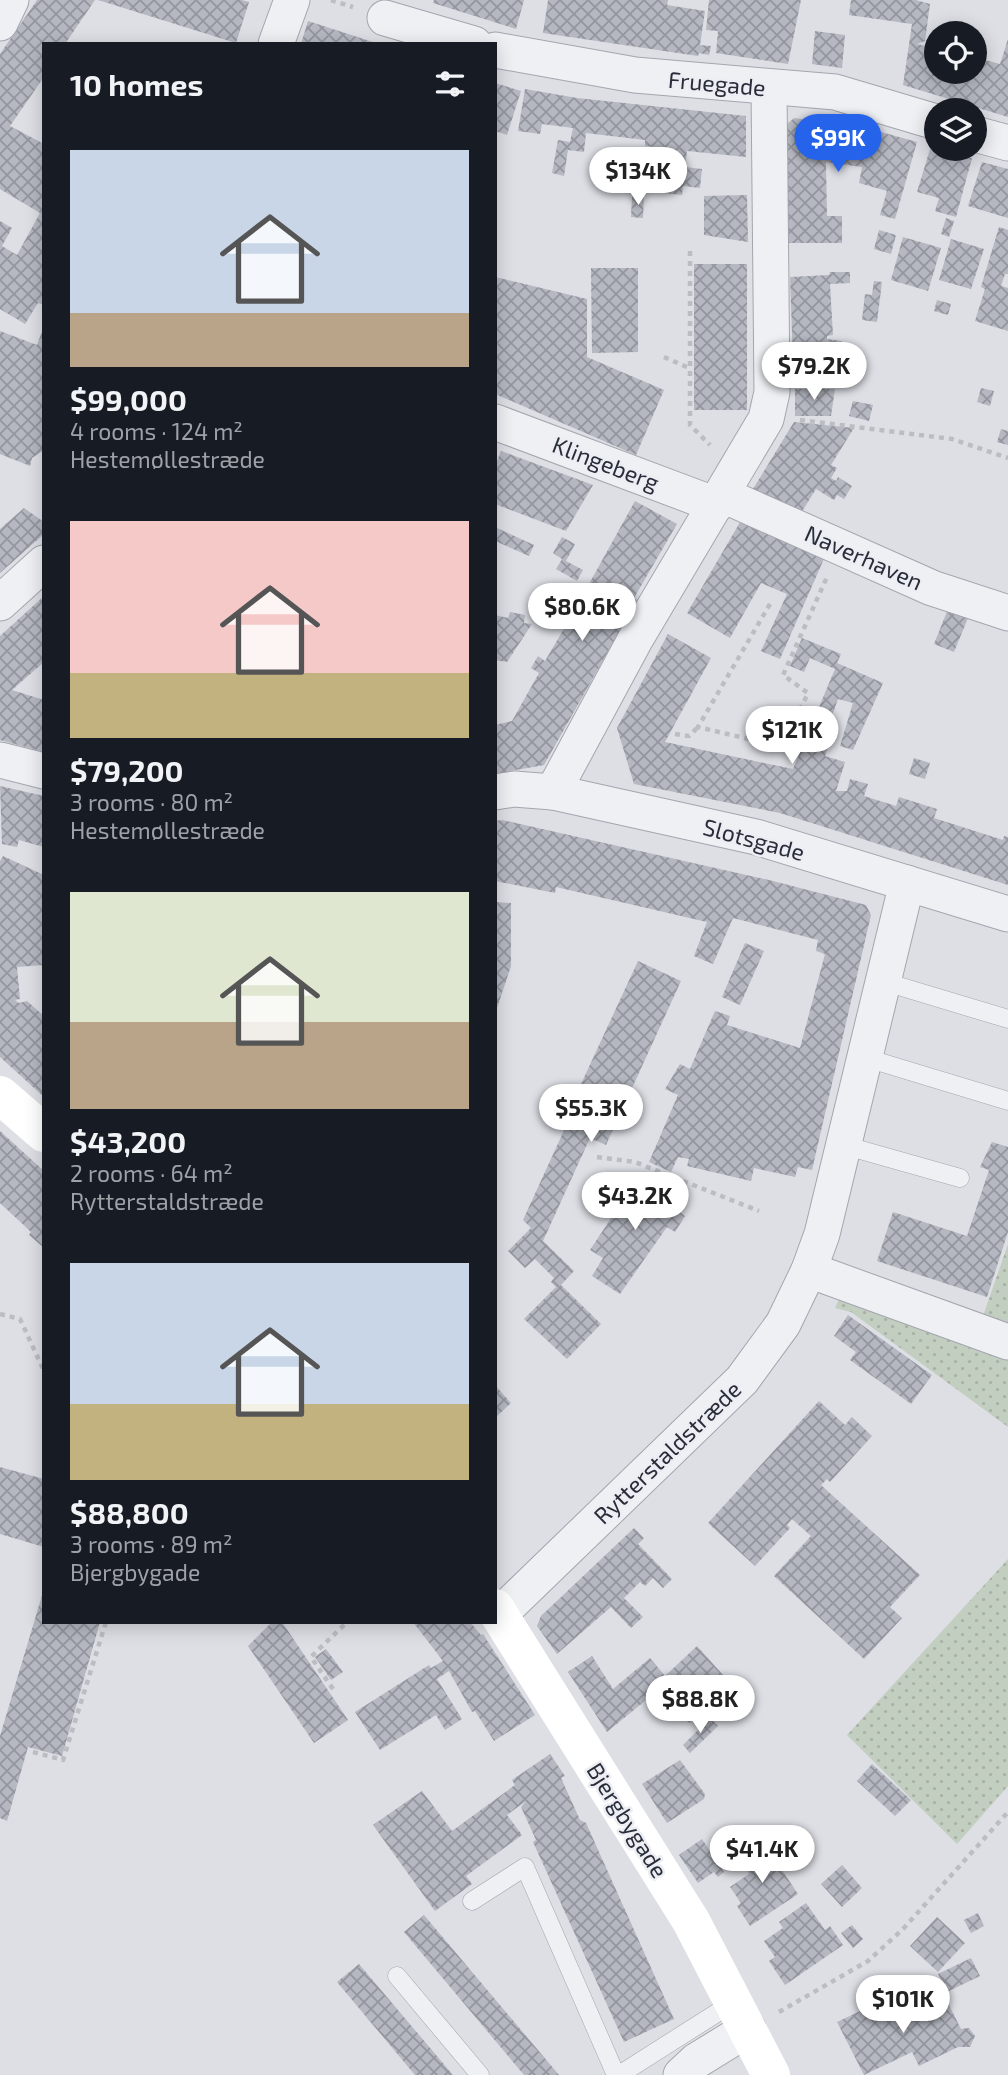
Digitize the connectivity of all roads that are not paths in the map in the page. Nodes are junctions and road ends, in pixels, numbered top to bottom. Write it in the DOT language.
graph roads {
  1 [pos="12,0"];
  2 [pos="292,0"];
  3 [pos="385,18"];
  4 [pos="0,23"];
  5 [pos="276,42"];
  6 [pos="467,42"];
  7 [pos="497,50"];
  8 [pos="769,88"];
  9 [pos="924,118"];
  10 [pos="987,138"];
  11 [pos="1008,144"];
  12 [pos="497,423"];
  13 [pos="725,490"];
  14 [pos="42,565"];
  15 [pos="0,603"];
  16 [pos="1008,613"];
  17 [pos="0,760"];
  18 [pos="42,770"];
  19 [pos="497,792"];
  20 [pos="553,792"];
  21 [pos="906,883"];
  22 [pos="1008,914"];
  23 [pos="882,981"];
  24 [pos="1008,1019"];
  25 [pos="863,1057"];
  26 [pos="0,1095"];
  27 [pos="1008,1101"];
  28 [pos="42,1131"];
  29 [pos="843,1145"];
  30 [pos="960,1178"];
  31 [pos="810,1270"];
  32 [pos="1008,1342"];
  33 [pos="498,1611"];
  34 [pos="472,1901"];
  35 [pos="397,1976"];
  36 [pos="741,2015"];
  37 [pos="480,2075"];
  38 [pos="617,2075"];
  39 [pos="681,2075"];
  40 [pos="771,2075"];
  1 -- 4 [label="street"];
  2 -- 5 [label="street"];
  3 -- 6 [label="street"];
  7 -- 8 [label="street, Fruegade"];
  8 -- 9 [label="street, Fruegade"];
  8 -- 13 [label="street"];
  10 -- 11 [label="street"];
  12 -- 13 [label="street, Klingeberg"];
  13 -- 16 [label="street, Naverhaven"];
  13 -- 20 [label="street"];
  14 -- 15 [label="street"];
  17 -- 18 [label="street"];
  19 -- 20 [label="street, Slotsgade"];
  20 -- 21 [label="street, Slotsgade"];
  21 -- 22 [label="street, Slotsgade"];
  21 -- 23 [label="street, Rytterstaldstræde"];
  23 -- 24 [label="lane"];
  23 -- 25 [label="street, Rytterstaldstræde"];
  25 -- 27 [label="lane"];
  25 -- 29 [label="street, Rytterstaldstræde"];
  26 -- 28 [label="street"];
  29 -- 30 [label="lane"];
  29 -- 31 [label="street, Rytterstaldstræde"];
  31 -- 32 [label="street"];
  31 -- 33 [label="street, Rytterstaldstræde"];
  33 -- 36 [label="street, Bjergbygade"];
  34 -- 38 [label="lane"];
  35 -- 37 [label="lane"];
  36 -- 38 [label="lane"];
  36 -- 39 [label="street"];
  36 -- 40 [label="street, Bjergbygade"];
}
